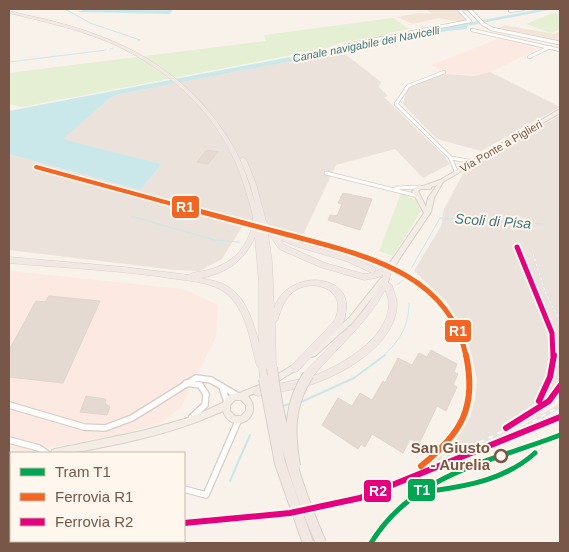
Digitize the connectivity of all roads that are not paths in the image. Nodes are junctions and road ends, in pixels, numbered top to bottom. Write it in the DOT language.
graph roads {
  1 [pos="464,9"];
  2 [pos="523,9"];
  3 [pos="9,11"];
  4 [pos="510,11"];
  5 [pos="472,30"];
  6 [pos="527,39"];
  7 [pos="560,43"];
  8 [pos="346,45"];
  9 [pos="551,47"];
  10 [pos="560,50"];
  11 [pos="529,57"];
  12 [pos="444,72"];
  13 [pos="560,111"];
  14 [pos="450,157"];
  15 [pos="474,162"];
  16 [pos="456,171"];
  17 [pos="326,173"];
  18 [pos="442,182"];
  19 [pos="422,187"];
  20 [pos="387,188"];
  21 [pos="432,195"];
  22 [pos="418,196"];
  23 [pos="426,215"];
  24 [pos="259,218"];
  25 [pos="270,231"];
  26 [pos="9,260"];
  27 [pos="372,270"];
  28 [pos="389,271"];
  29 [pos="178,276"];
  30 [pos="388,286"];
  31 [pos="270,312"];
  32 [pos="295,368"];
  33 [pos="184,384"];
  34 [pos="261,386"];
  35 [pos="222,387"];
  36 [pos="239,396"];
  37 [pos="250,403"];
  38 [pos="9,404"];
  39 [pos="227,404"];
  40 [pos="227,414"];
  41 [pos="207,415"];
  42 [pos="238,420"];
  43 [pos="181,424"];
  44 [pos="9,440"];
  45 [pos="45,452"];
  46 [pos="66,452"];
  47 [pos="185,489"];
  48 [pos="298,490"];
  49 [pos="308,543"];
  50 [pos="321,543"];
  1 -- 6 [label="street"];
  1 -- 8 [label="street"];
  2 -- 4 [label="street"];
  3 -- 24 [label="highway"];
  5 -- 6 [label="street"];
  6 -- 7 [label="street"];
  6 -- 9 [label="street"];
  9 -- 10 [label="street"];
  9 -- 11 [label="street"];
  12 -- 14 [label="street"];
  13 -- 15 [label="main road, Via Ponte a Piglieri"];
  14 -- 15 [label="street"];
  14 -- 16 [label="street"];
  15 -- 16 [label="main road, Via Ponte a Piglieri"];
  16 -- 18 [label="main road, Via Ponte a Piglieri"];
  17 -- 20 [label="street"];
  18 -- 19 [label="main road, Via Ponte a Piglieri"];
  18 -- 21 [label="main road, Via Ponte a Piglieri"];
  19 -- 20 [label="street"];
  19 -- 21 [label="main road"];
  19 -- 22 [label="main road"];
  20 -- 22 [label="street"];
  21 -- 22 [label="main road"];
  21 -- 23 [label="main road, Via Ponte a Piglieri"];
  22 -- 23 [label="main road"];
  23 -- 28 [label="main road, Via Ponte a Piglieri, bridge"];
  24 -- 25 [label="highway"];
  24 -- 29 [label="highway"];
  24 -- 31 [label="highway"];
  25 -- 27 [label="highway"];
  25 -- 28 [label="highway"];
  26 -- 29 [label="highway"];
  28 -- 32 [label="main road, Via Ponte a Piglieri"];
  28 -- 48 [label="highway, bridge"];
  29 -- 34 [label="highway"];
  30 -- 34 [label="highway"];
  31 -- 32 [label="highway"];
  31 -- 34 [label="highway"];
  31 -- 48 [label="highway, bridge"];
  32 -- 34 [label="main road, Via Ponte a Piglieri"];
  33 -- 35 [label="street"];
  33 -- 38 [label="street"];
  33 -- 43 [label="street"];
  34 -- 36 [label="main road, Via Ponte a Piglieri"];
  34 -- 37 [label="main road, Via Ponte a Piglieri"];
  34 -- 49 [label="highway, bridge"];
  35 -- 36 [label="street"];
  35 -- 39 [label="street"];
  36 -- 37 [label="main road"];
  36 -- 39 [label="main road"];
  37 -- 42 [label="main road"];
  39 -- 40 [label="main road"];
  39 -- 41 [label="main road"];
  40 -- 41 [label="main road"];
  40 -- 42 [label="main road"];
  41 -- 43 [label="main road"];
  42 -- 47 [label="street"];
  43 -- 46 [label="main road"];
  44 -- 45 [label="street"];
  48 -- 50 [label="highway, bridge"];
}
